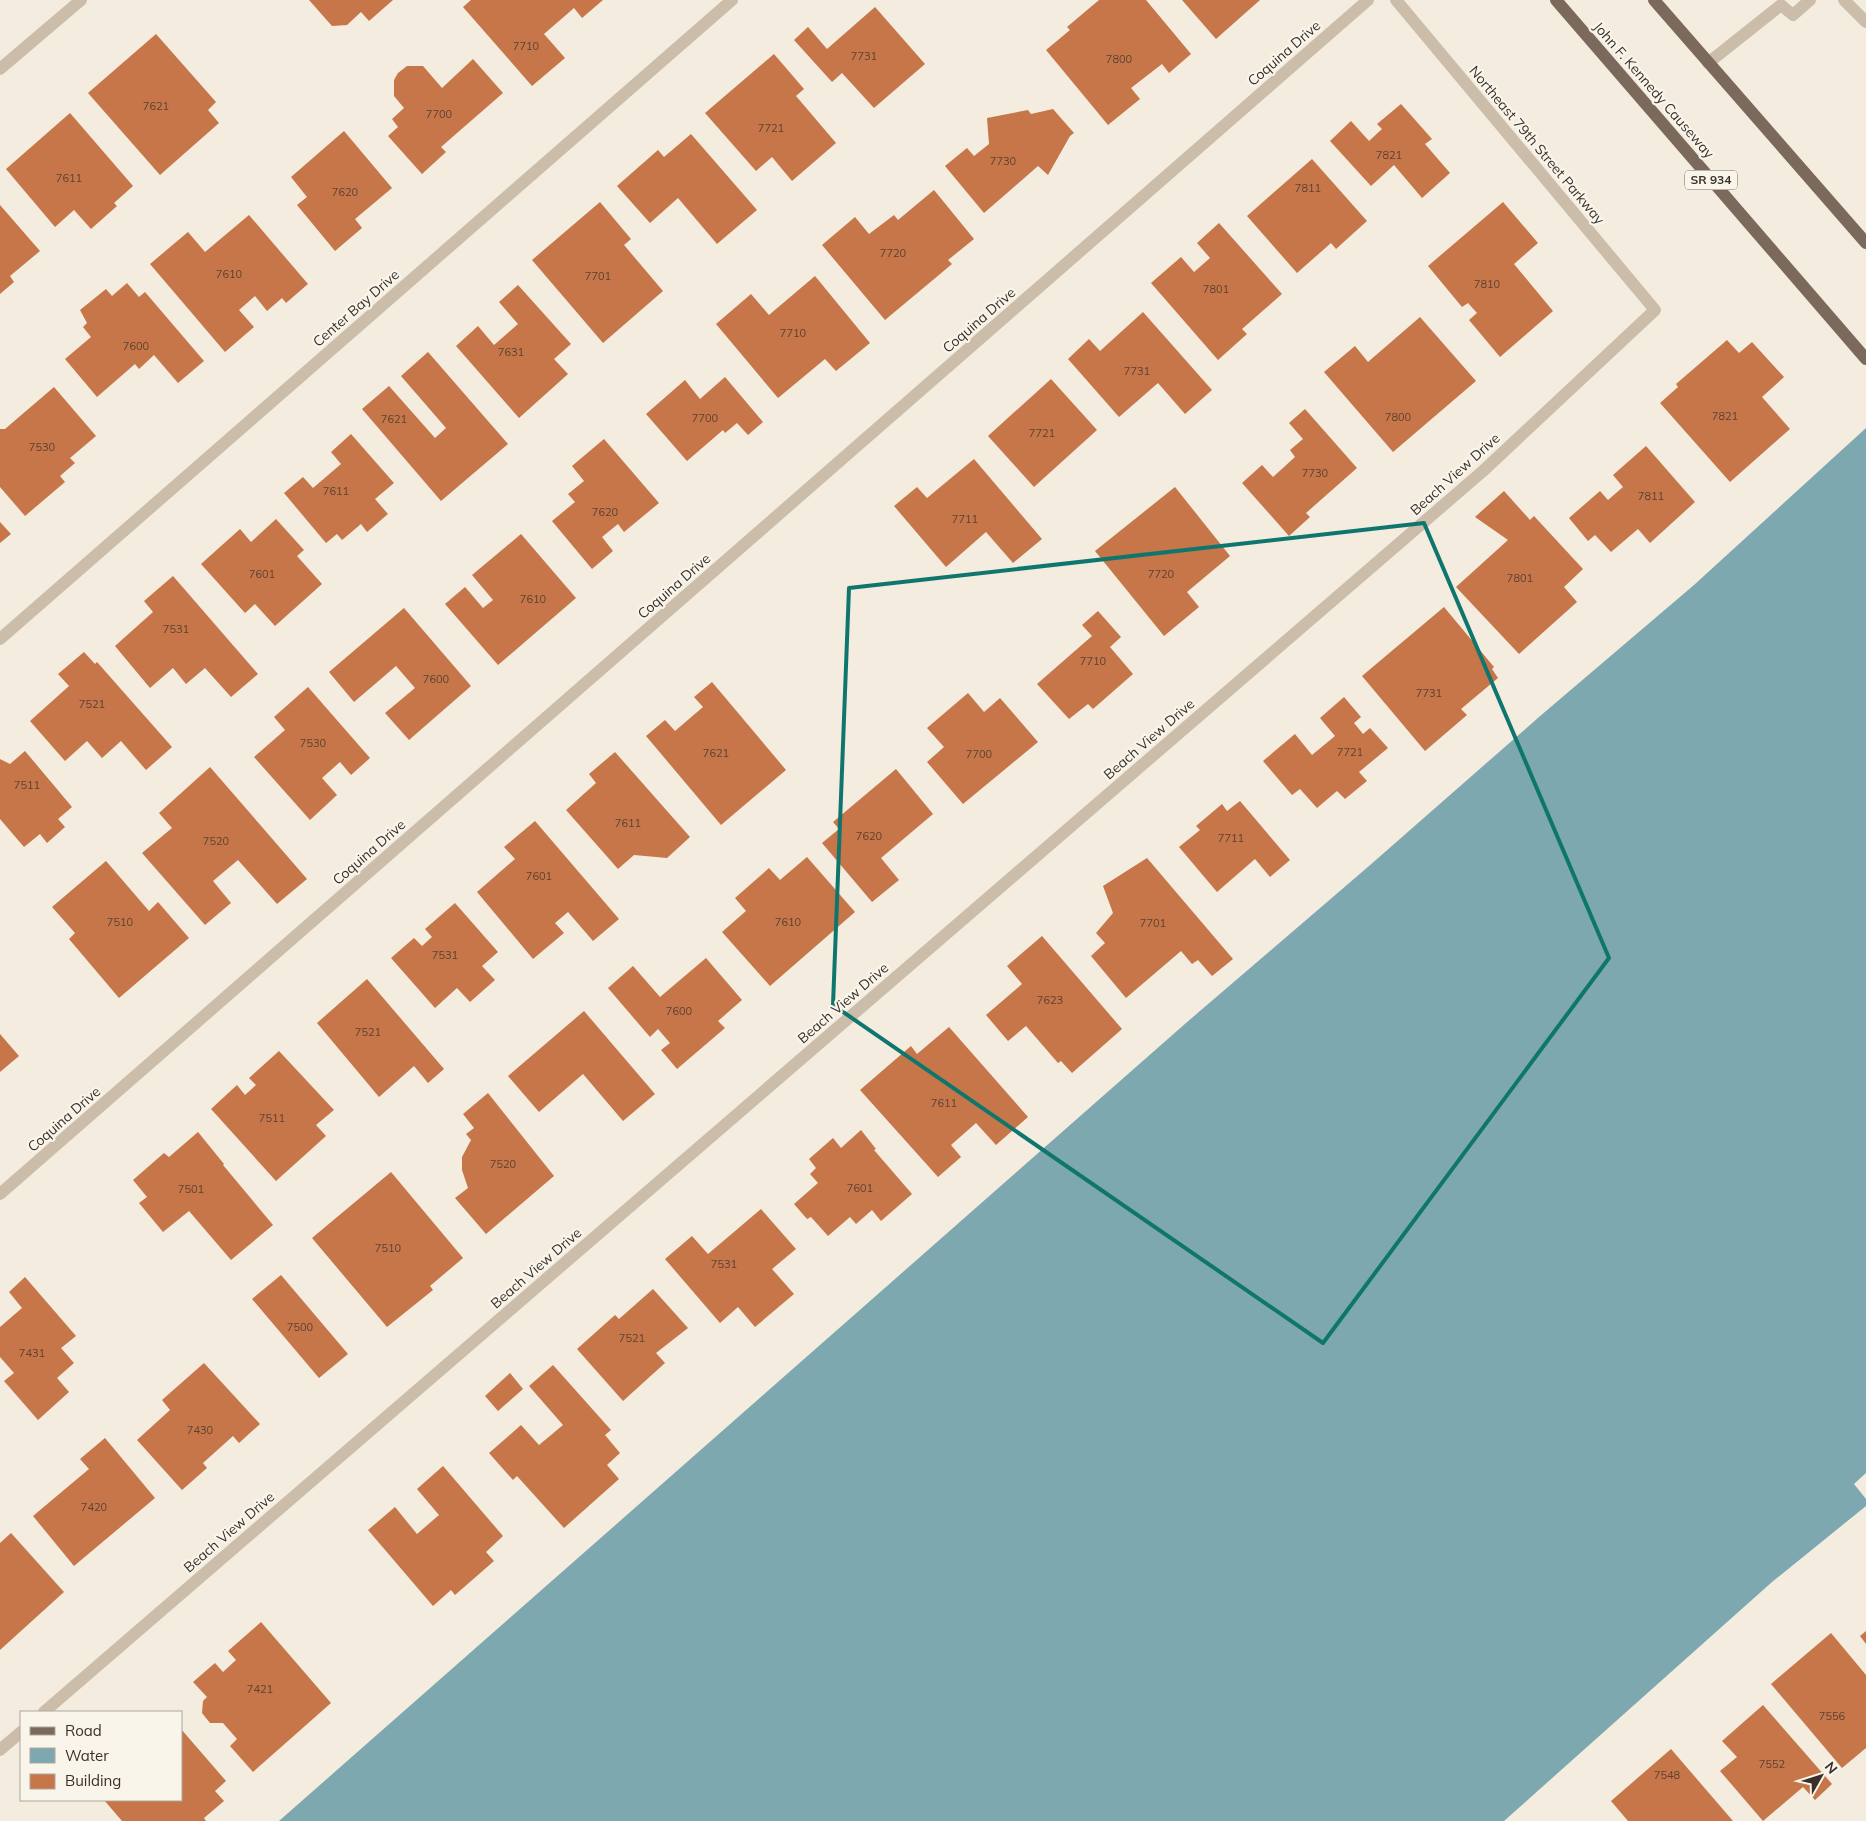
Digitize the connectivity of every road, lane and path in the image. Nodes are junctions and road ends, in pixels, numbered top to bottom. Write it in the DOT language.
graph roads {
  1 [pos="82,0"];
  2 [pos="732,0"];
  3 [pos="1368,0"];
  4 [pos="1396,0"];
  5 [pos="1556,0"];
  6 [pos="1654,0"];
  7 [pos="1810,0"];
  8 [pos="1844,0"];
  9 [pos="1779,3"];
  10 [pos="1866,22"];
  11 [pos="1708,63"];
  12 [pos="0,70"];
  13 [pos="1866,243"];
  14 [pos="1654,310"];
  15 [pos="1866,359"];
  16 [pos="0,640"];
  17 [pos="0,1194"];
  18 [pos="45,1711"];
  19 [pos="20,1733"];
  20 [pos="0,1750"];
  1 -- 12 [label="street"];
  2 -- 16 [label="street, Center Bay Drive"];
  3 -- 17 [label="street, Coquina Drive"];
  4 -- 14 [label="street, Northeast 79th Street Parkway"];
  5 -- 15 [label="main road, John F. Kennedy Causeway / SR 934"];
  6 -- 11 [label="main road"];
  7 -- 9 [label="street"];
  8 -- 10 [label="street"];
  9 -- 11 [label="street"];
  11 -- 13 [label="main road"];
  14 -- 18 [label="street, Beach View Drive"];
  19 -- 20 [label="street"];
}
